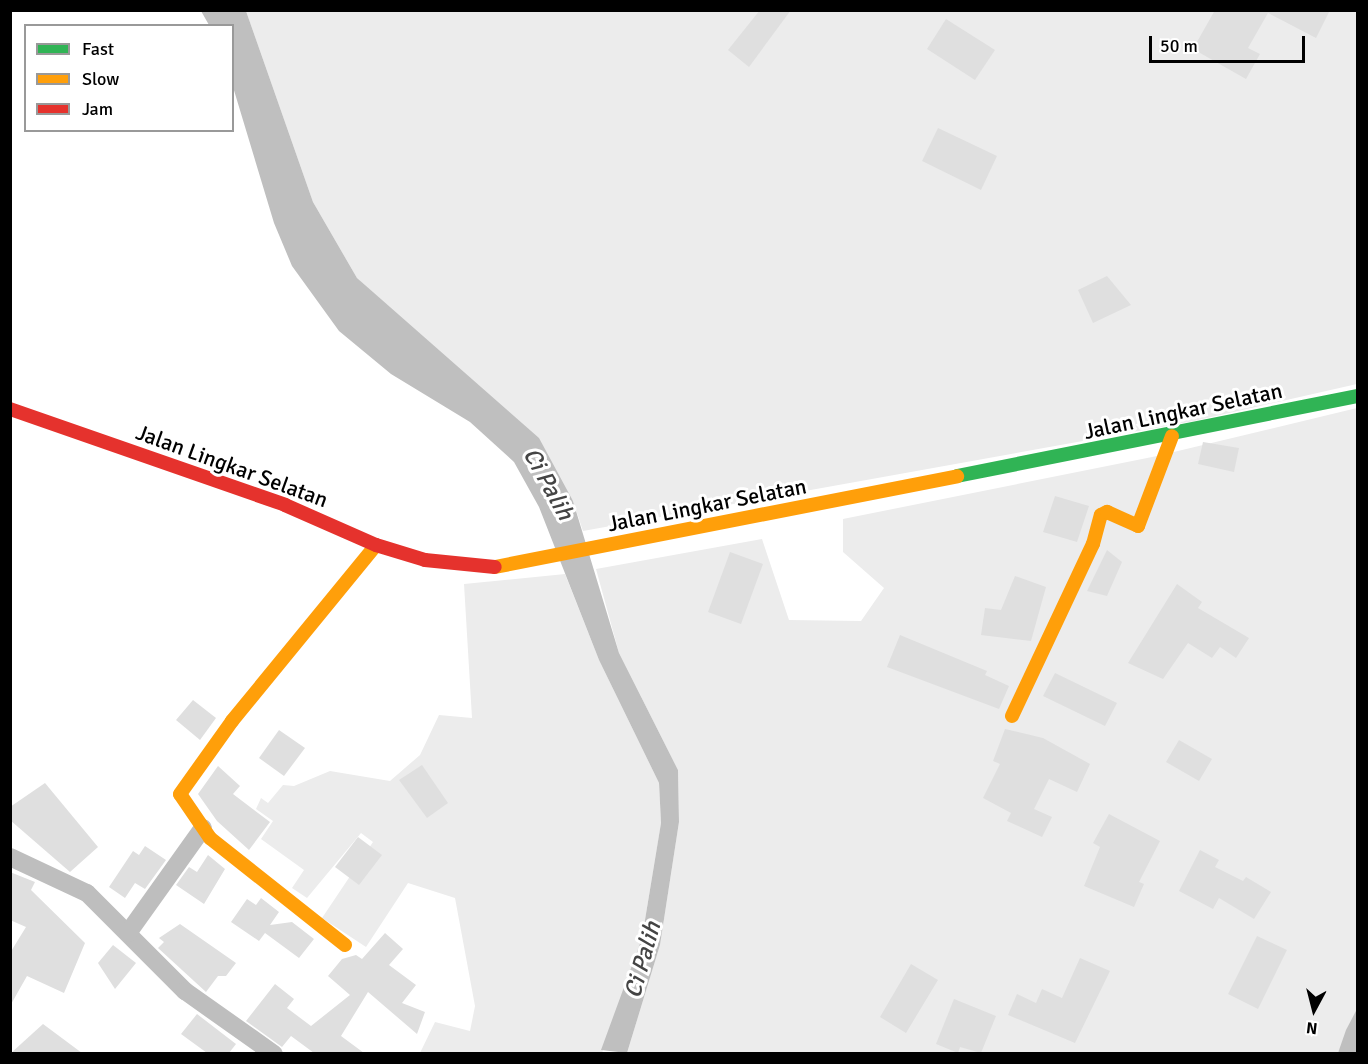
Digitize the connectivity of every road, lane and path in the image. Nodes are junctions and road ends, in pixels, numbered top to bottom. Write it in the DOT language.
graph roads {
  1 [pos="1358,396"];
  2 [pos="10,410"];
  3 [pos="1172,436"];
  4 [pos="376,545"];
  5 [pos="1012,717"];
  6 [pos="203,828"];
  7 [pos="10,857"];
  8 [pos="128,933"];
  9 [pos="345,945"];
  10 [pos="274,1053"];
  1 -- 3 [label="street, Jalan Lingkar Selatan"];
  2 -- 4 [label="street, Jalan Lingkar Selatan"];
  3 -- 4 [label="street, Jalan Lingkar Selatan"];
  3 -- 5 [label="street"];
  4 -- 6 [label="street"];
  6 -- 8 [label="street"];
  6 -- 9 [label="street"];
  7 -- 8 [label="street"];
  8 -- 10 [label="street"];
}
